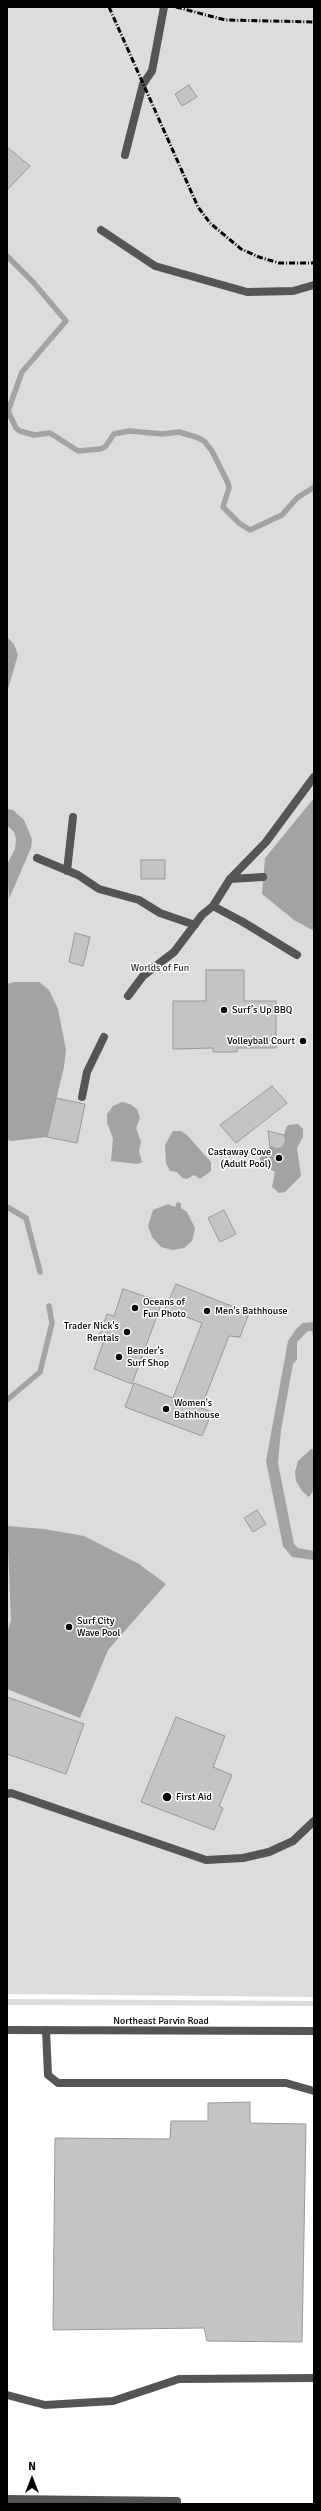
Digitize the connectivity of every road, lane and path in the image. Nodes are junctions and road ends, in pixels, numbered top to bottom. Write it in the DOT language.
graph roads {
  1 [pos="164,7"];
  2 [pos="125,155"];
  3 [pos="101,230"];
  4 [pos="314,285"];
  5 [pos="314,777"];
  6 [pos="73,817"];
  7 [pos="37,858"];
  8 [pos="67,871"];
  9 [pos="263,877"];
  10 [pos="230,879"];
  11 [pos="213,906"];
  12 [pos="195,925"];
  13 [pos="297,955"];
  14 [pos="128,996"];
  15 [pos="104,1037"];
  16 [pos="82,1097"];
  17 [pos="7,1794"];
  18 [pos="314,1821"];
  19 [pos="7,2030"];
  20 [pos="46,2030"];
  21 [pos="314,2031"];
  22 [pos="314,2091"];
  23 [pos="314,2378"];
  24 [pos="7,2395"];
  25 [pos="7,2500"];
  26 [pos="177,2504"];
  1 -- 2 [label="street"];
  3 -- 4 [label="street"];
  5 -- 10 [label="street"];
  6 -- 8 [label="street"];
  7 -- 8 [label="street"];
  8 -- 12 [label="street"];
  9 -- 10 [label="street"];
  10 -- 11 [label="street"];
  11 -- 12 [label="street"];
  11 -- 13 [label="street"];
  12 -- 14 [label="street"];
  15 -- 16 [label="street"];
  17 -- 18 [label="street"];
  19 -- 20 [label="street, Northeast Parvin Road"];
  20 -- 21 [label="street, Northeast Parvin Road"];
  20 -- 22 [label="street"];
  23 -- 24 [label="street"];
  25 -- 26 [label="street"];
}
